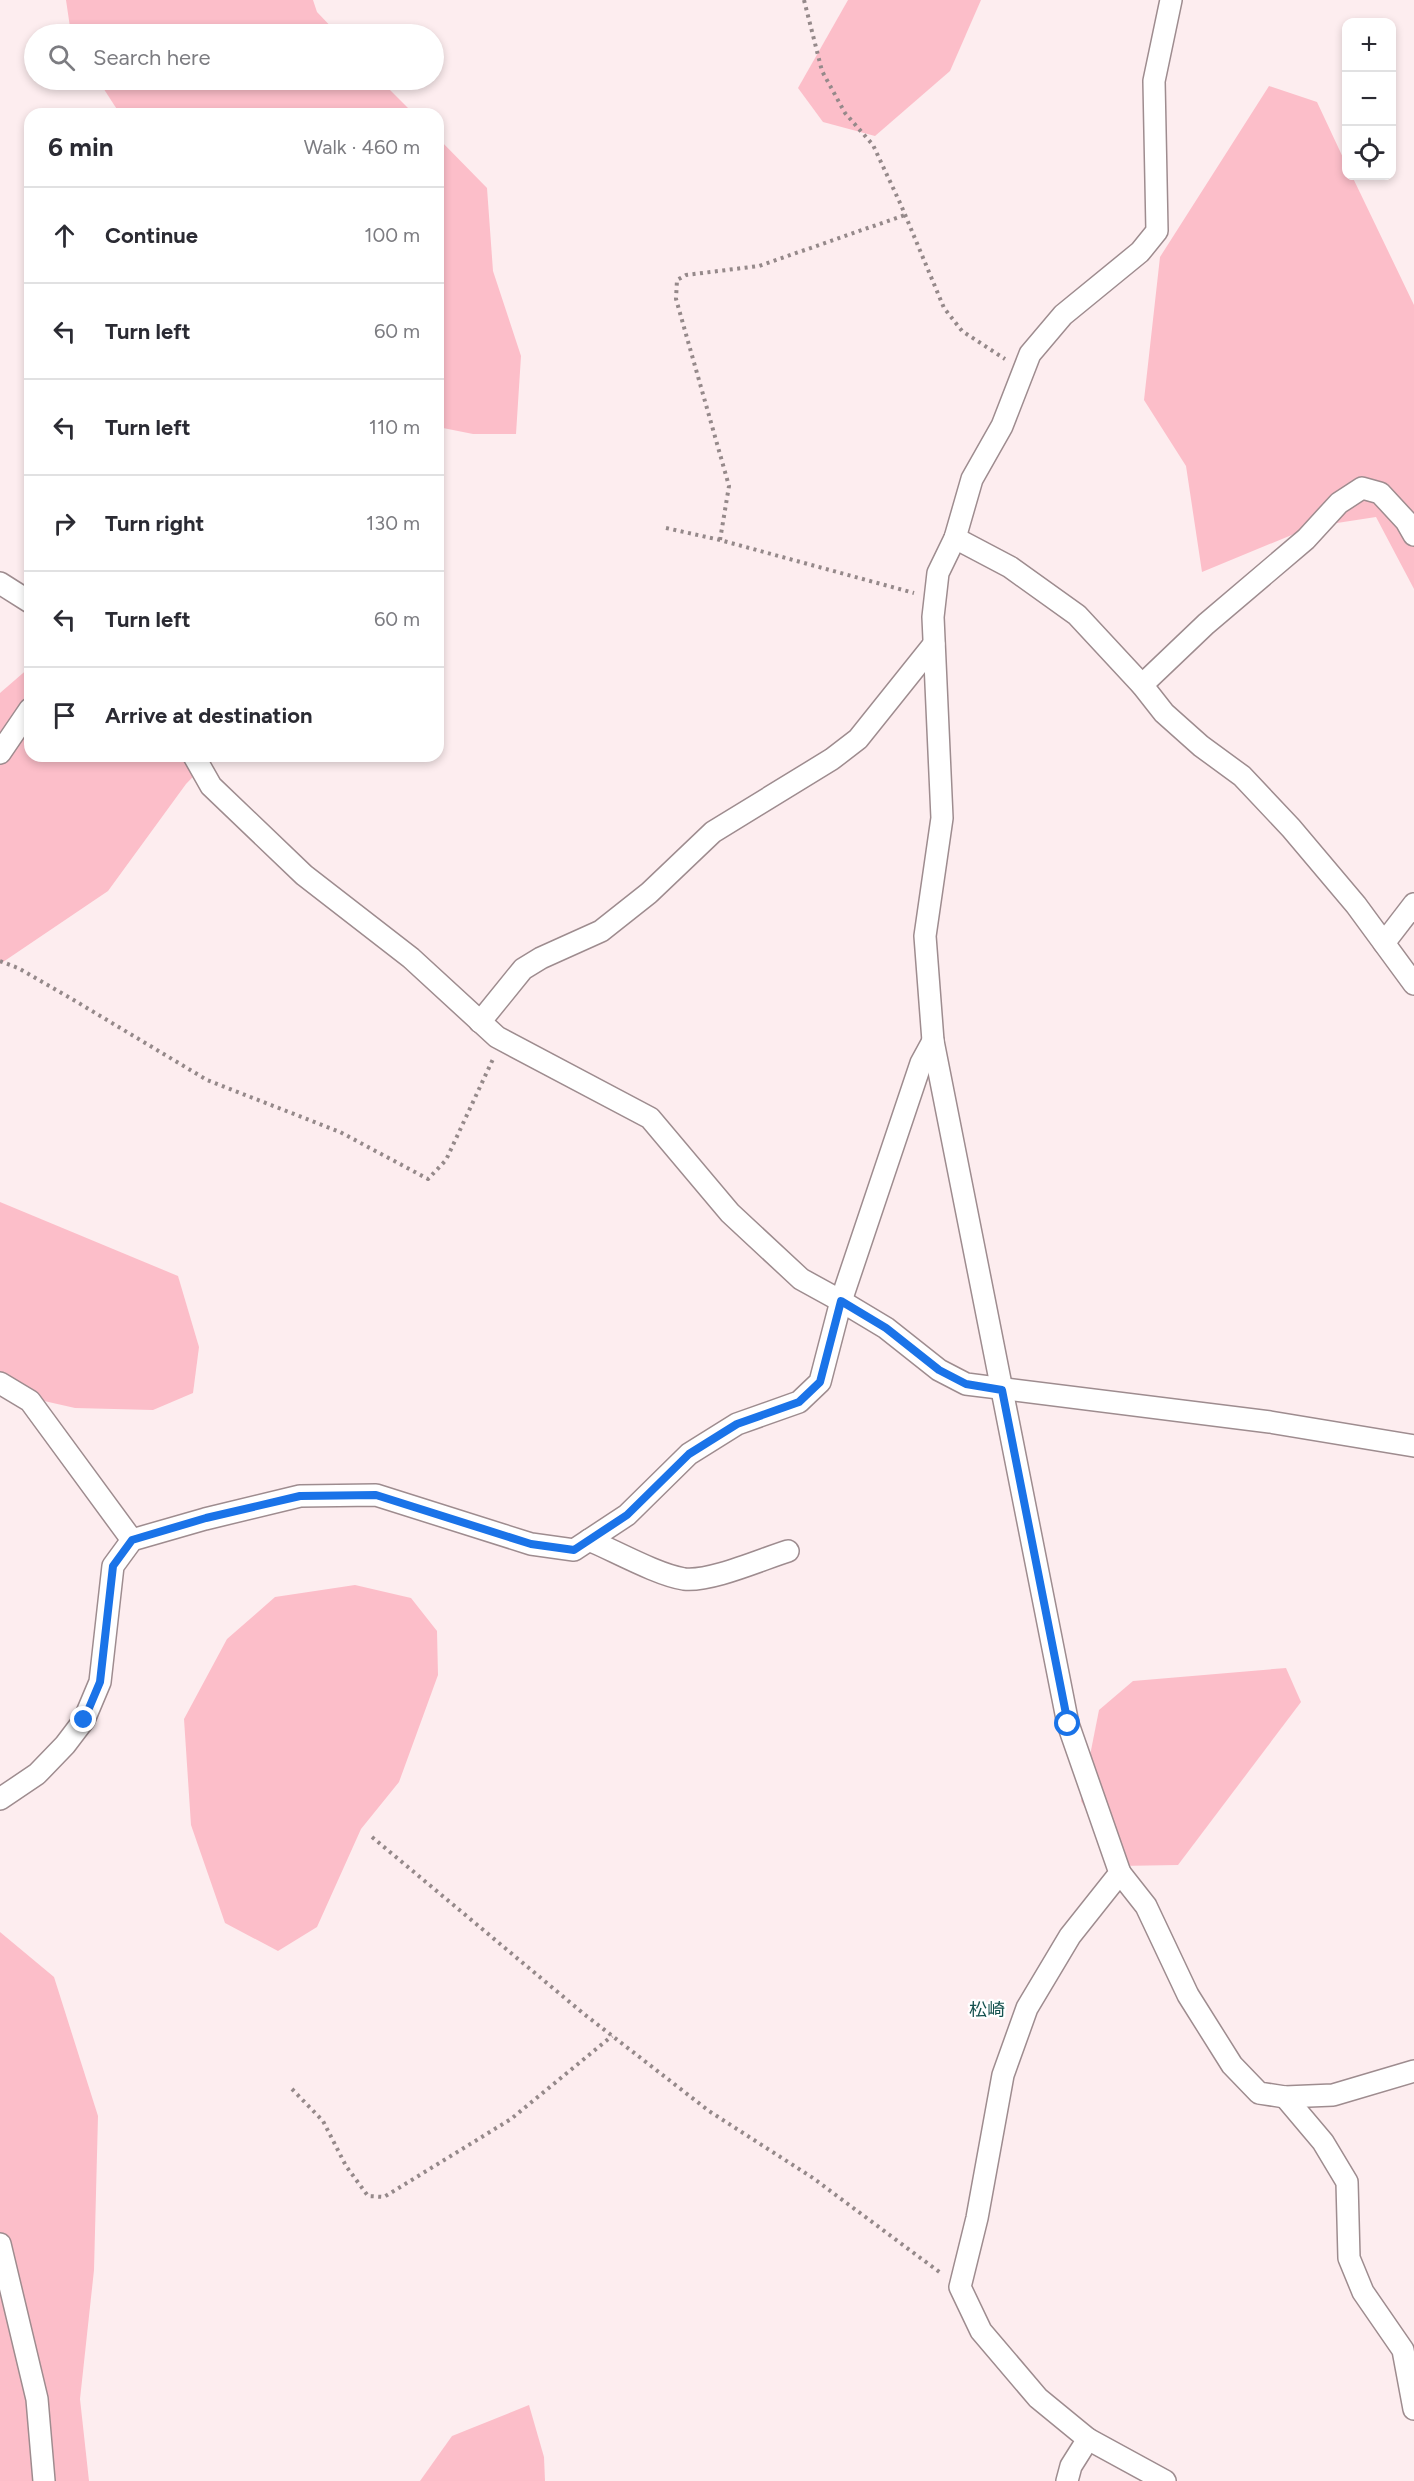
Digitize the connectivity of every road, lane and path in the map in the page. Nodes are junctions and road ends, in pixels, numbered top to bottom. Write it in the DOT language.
graph roads {
  1 [pos="804,0"];
  2 [pos="1171,0"];
  3 [pos="905,215"];
  4 [pos="1023,371"];
  5 [pos="666,528"];
  6 [pos="1414,535"];
  7 [pos="955,538"];
  8 [pos="720,540"];
  9 [pos="0,583"];
  10 [pos="24,598"];
  11 [pos="935,599"];
  12 [pos="934,644"];
  13 [pos="1142,685"];
  14 [pos="24,718"];
  15 [pos="0,753"];
  16 [pos="197,762"];
  17 [pos="1414,904"];
  18 [pos="1383,943"];
  19 [pos="0,961"];
  20 [pos="1414,984"];
  21 [pos="480,1022"];
  22 [pos="502,1039"];
  23 [pos="933,1041"];
  24 [pos="841,1301"];
  25 [pos="0,1383"];
  26 [pos="1002,1390"];
  27 [pos="1414,1446"];
  28 [pos="132,1540"];
  29 [pos="589,1540"];
  30 [pos="788,1551"];
  31 [pos="0,1799"];
  32 [pos="372,1836"];
  33 [pos="1120,1873"];
  34 [pos="612,2036"];
  35 [pos="1414,2071"];
  36 [pos="292,2089"];
  37 [pos="1285,2097"];
  38 [pos="0,2244"];
  39 [pos="960,2287"];
  40 [pos="1414,2409"];
  41 [pos="1088,2439"];
  42 [pos="44,2481"];
  43 [pos="1067,2481"];
  44 [pos="1165,2481"];
  1 -- 3 [label="path"];
  2 -- 4 [label="street"];
  3 -- 4 [label="path"];
  3 -- 8 [label="path"];
  4 -- 7 [label="street"];
  5 -- 8 [label="path"];
  6 -- 13 [label="street"];
  7 -- 11 [label="street"];
  7 -- 13 [label="street"];
  8 -- 11 [label="path"];
  9 -- 10 [label="street"];
  11 -- 12 [label="street"];
  12 -- 21 [label="street"];
  12 -- 23 [label="street"];
  13 -- 18 [label="street"];
  14 -- 15 [label="street"];
  16 -- 21 [label="street"];
  17 -- 18 [label="street"];
  18 -- 20 [label="street"];
  19 -- 22 [label="path"];
  21 -- 22 [label="street"];
  22 -- 24 [label="street"];
  23 -- 24 [label="street"];
  23 -- 26 [label="street"];
  24 -- 26 [label="street"];
  24 -- 29 [label="street"];
  25 -- 28 [label="street"];
  26 -- 27 [label="street"];
  26 -- 33 [label="street"];
  28 -- 29 [label="street"];
  28 -- 31 [label="street"];
  29 -- 30 [label="street"];
  32 -- 34 [label="path"];
  33 -- 37 [label="street"];
  33 -- 39 [label="street"];
  34 -- 36 [label="path"];
  34 -- 39 [label="path"];
  35 -- 37 [label="street"];
  37 -- 40 [label="street"];
  38 -- 42 [label="street"];
  39 -- 41 [label="street"];
  41 -- 43 [label="street"];
  41 -- 44 [label="street"];
}
